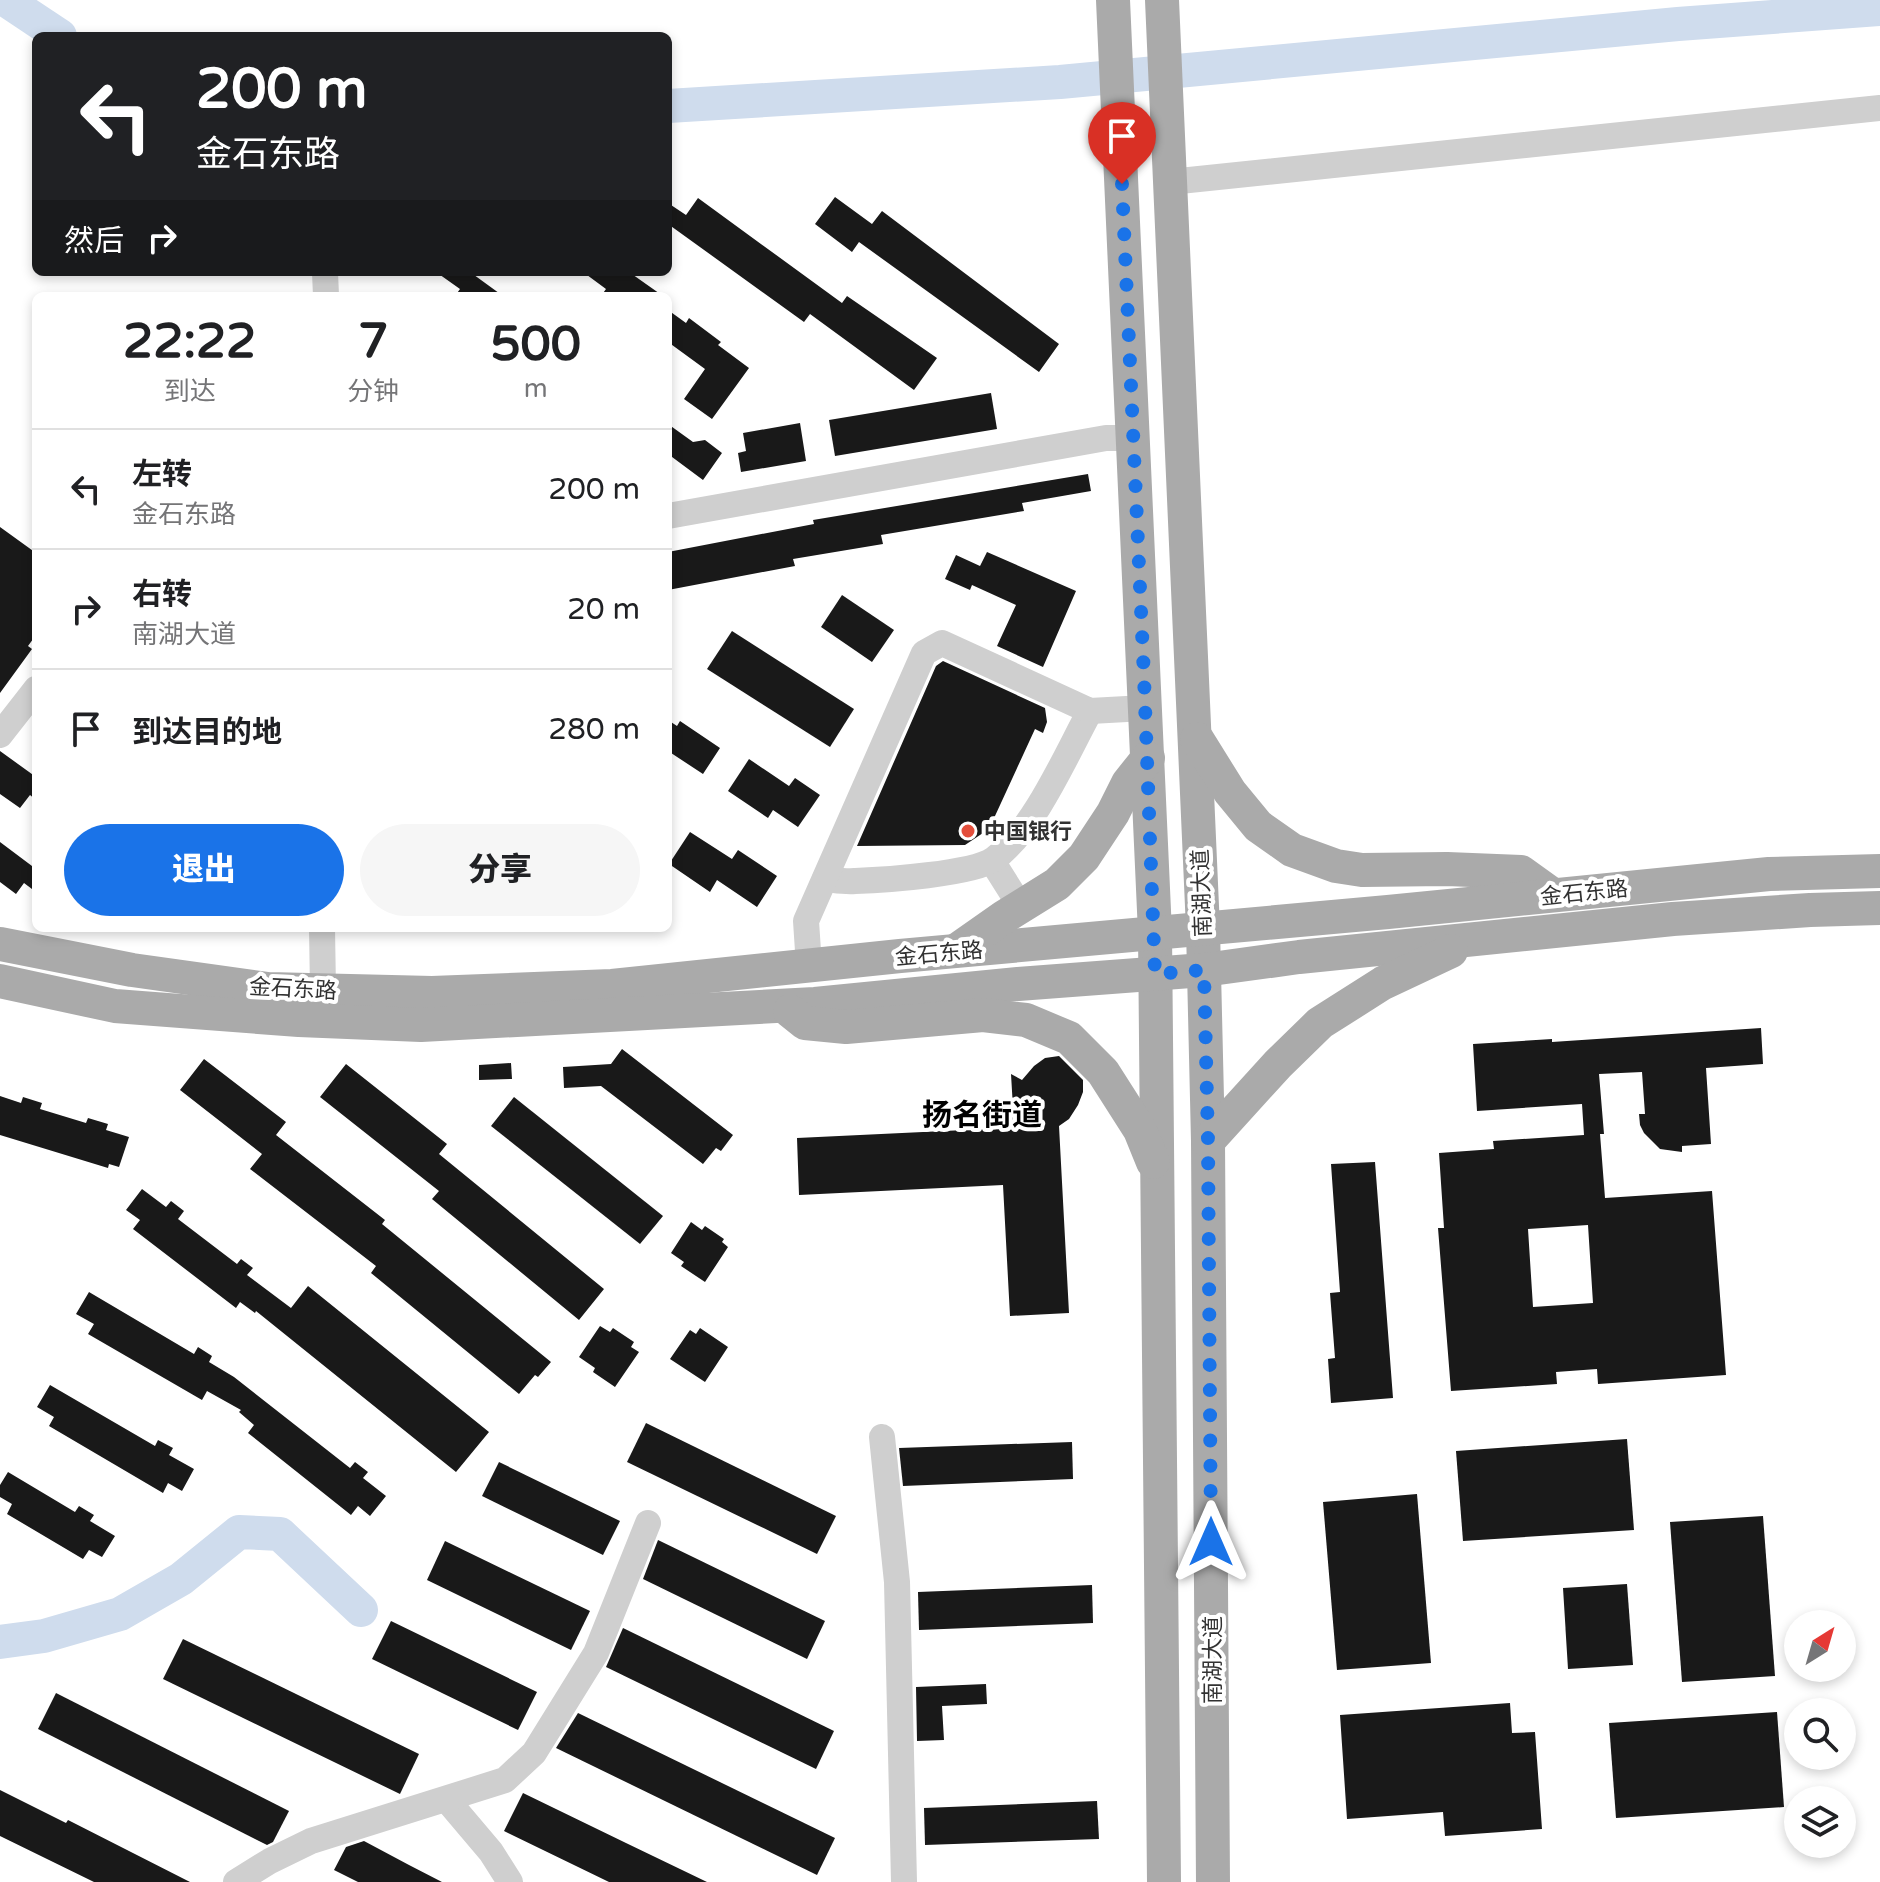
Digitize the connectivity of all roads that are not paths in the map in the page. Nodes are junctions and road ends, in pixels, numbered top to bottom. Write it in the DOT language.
graph roads {
  1 [pos="1113,0"];
  2 [pos="1162,0"];
  3 [pos="1880,108"];
  4 [pos="1170,182"];
  5 [pos="1134,438"];
  6 [pos="672,515"];
  7 [pos="32,694"];
  8 [pos="1145,708"];
  9 [pos="1090,711"];
  10 [pos="0,735"];
  11 [pos="1195,735"];
  12 [pos="1148,758"];
  13 [pos="992,861"];
  14 [pos="1880,871"];
  15 [pos="825,879"];
  16 [pos="1553,895"];
  17 [pos="1021,907"];
  18 [pos="1880,908"];
  19 [pos="1203,929"];
  20 [pos="322,932"];
  21 [pos="1155,933"];
  22 [pos="1480,939"];
  23 [pos="0,944"];
  24 [pos="956,951"];
  25 [pos="809,966"];
  26 [pos="1204,970"];
  27 [pos="1155,974"];
  28 [pos="0,981"];
  29 [pos="323,990"];
  30 [pos="784,1005"];
  31 [pos="1208,1141"];
  32 [pos="1157,1173"];
  33 [pos="882,1437"];
  34 [pos="648,1523"];
  35 [pos="447,1800"];
  36 [pos="236,1882"];
  37 [pos="510,1882"];
  38 [pos="904,1882"];
  39 [pos="1164,1882"];
  40 [pos="1213,1882"];
  1 -- 5 [label="main road"];
  2 -- 4 [label="main road, 南湖大道"];
  3 -- 4 [label="street"];
  4 -- 11 [label="main road, 南湖大道"];
  5 -- 6 [label="street"];
  5 -- 8 [label="main road"];
  7 -- 10 [label="street"];
  8 -- 9 [label="street"];
  8 -- 12 [label="main road"];
  9 -- 13 [label="street"];
  9 -- 15 [label="street"];
  11 -- 16 [label="main road"];
  11 -- 19 [label="main road, 南湖大道"];
  12 -- 17 [label="main road"];
  12 -- 21 [label="main road"];
  13 -- 15 [label="street"];
  13 -- 17 [label="street"];
  14 -- 16 [label="main road, 金石东路"];
  15 -- 25 [label="street"];
  16 -- 19 [label="main road, 金石东路"];
  17 -- 24 [label="main road"];
  18 -- 22 [label="main road, 金石东路"];
  19 -- 21 [label="main road, 金石东路"];
  19 -- 26 [label="main road, 南湖大道"];
  20 -- 29 [label="street"];
  21 -- 24 [label="main road, 金石东路"];
  21 -- 27 [label="main road"];
  22 -- 26 [label="main road, 金石东路"];
  22 -- 31 [label="main road"];
  23 -- 29 [label="main road, 金石东路"];
  24 -- 25 [label="main road, 金石东路"];
  25 -- 29 [label="main road, 金石东路"];
  26 -- 27 [label="main road, 金石东路"];
  26 -- 31 [label="main road, 南湖大道"];
  27 -- 30 [label="main road, 金石东路"];
  27 -- 32 [label="main road"];
  28 -- 30 [label="main road, 金石东路"];
  30 -- 32 [label="main road"];
  31 -- 40 [label="main road, 南湖大道"];
  32 -- 39 [label="main road"];
  33 -- 38 [label="street"];
  34 -- 35 [label="street"];
  35 -- 36 [label="street"];
  35 -- 37 [label="street"];
}
